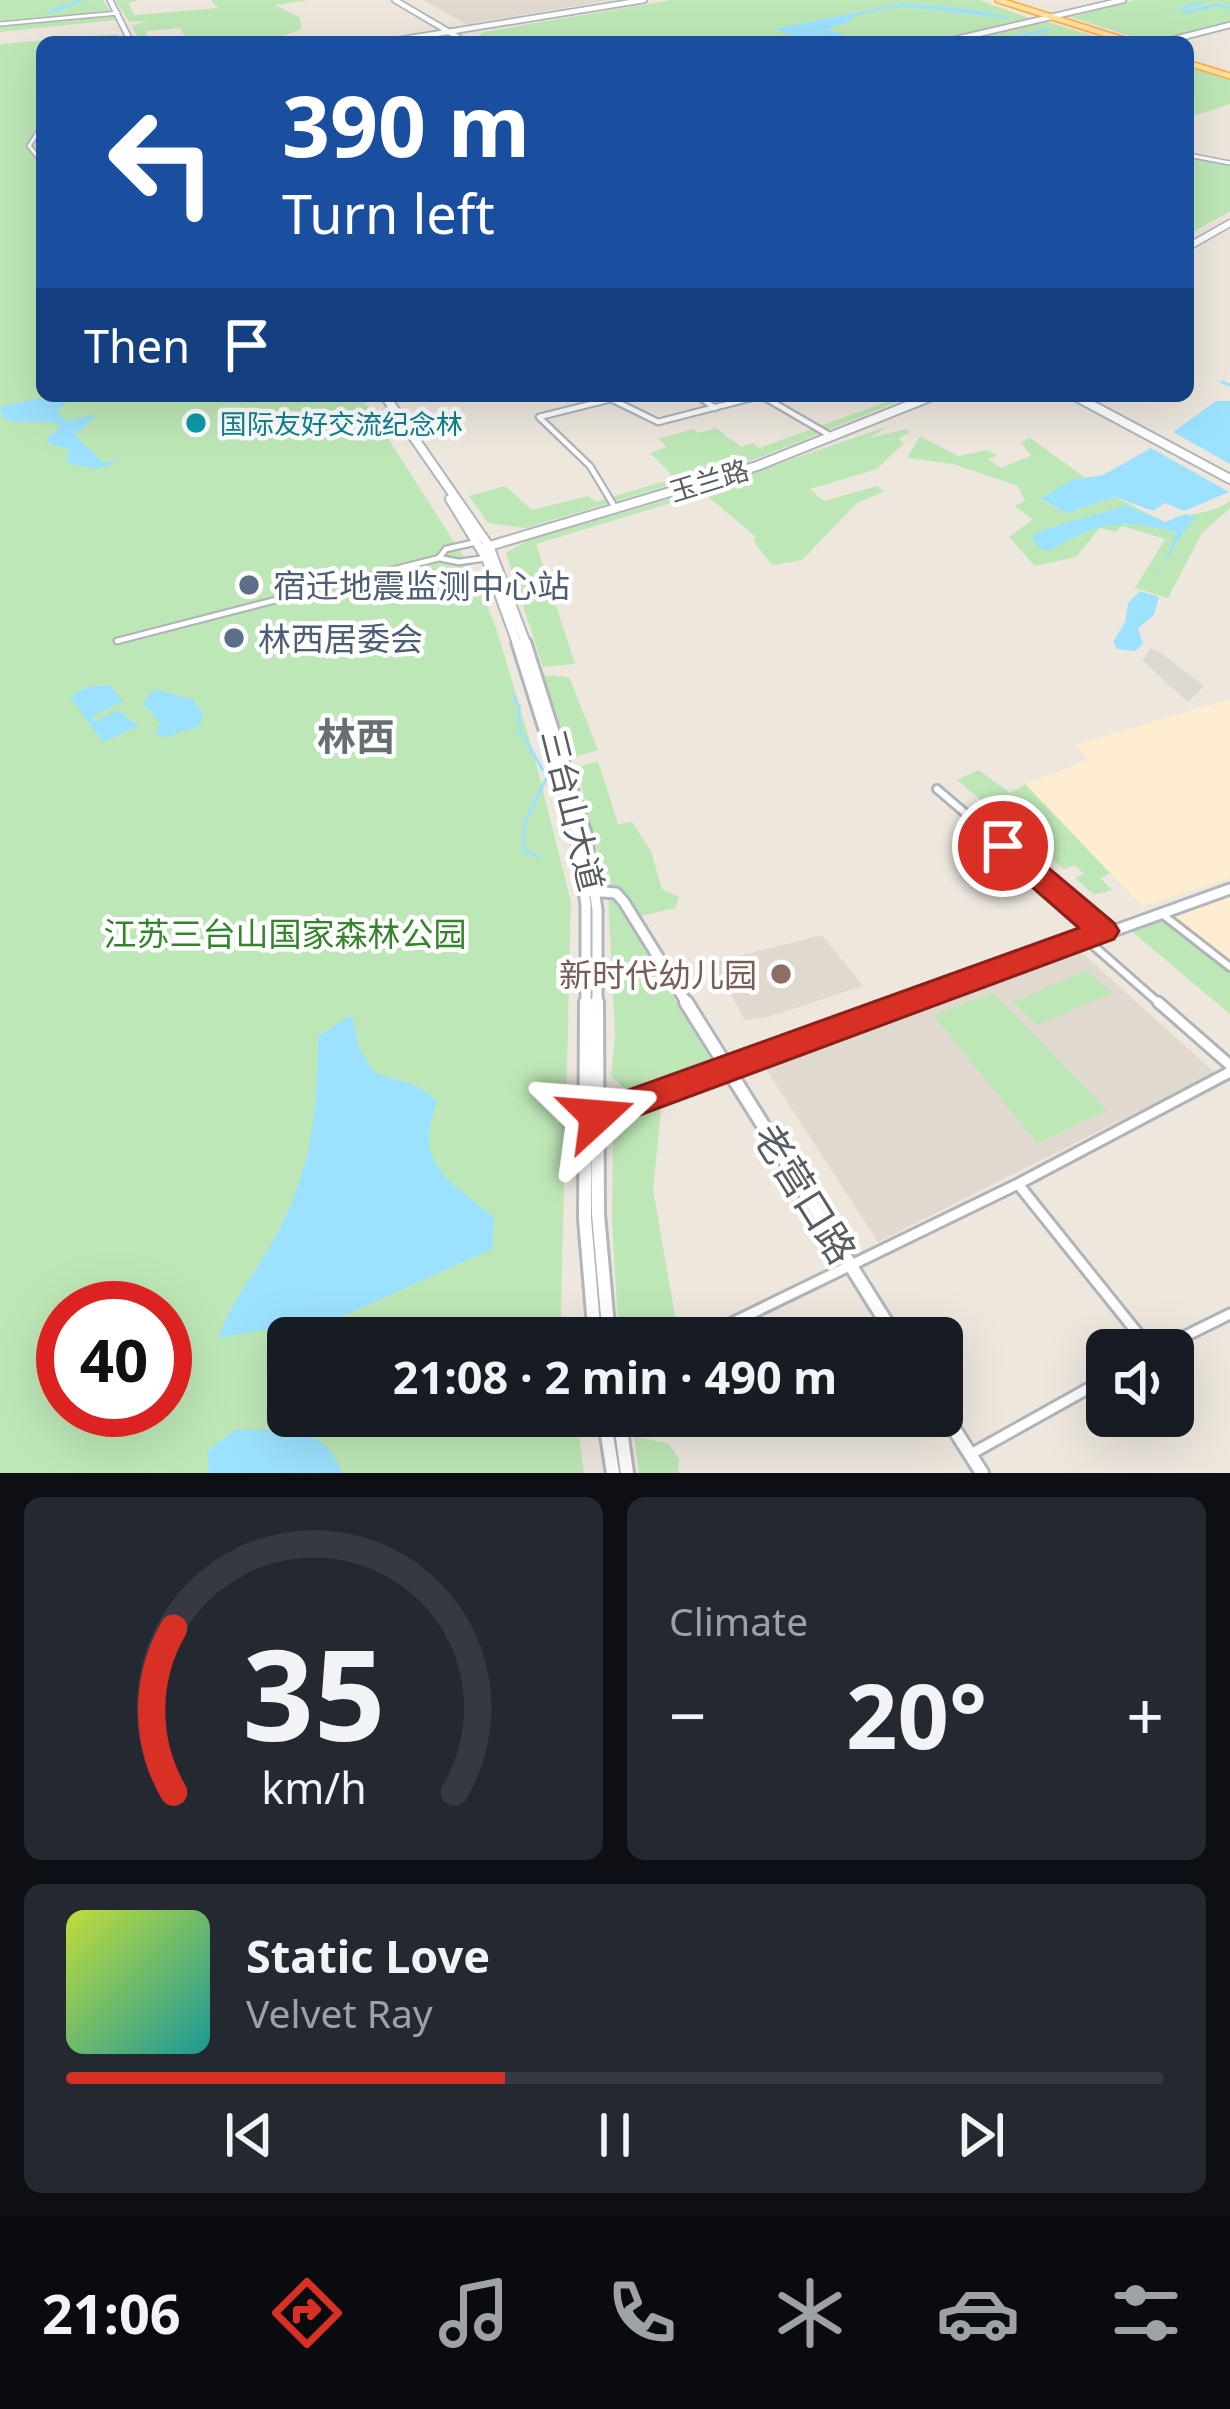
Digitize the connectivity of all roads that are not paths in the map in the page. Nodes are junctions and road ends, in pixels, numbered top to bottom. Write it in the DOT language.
graph roads {
  1 [pos="112,0"];
  2 [pos="397,0"];
  3 [pos="644,0"];
  4 [pos="658,0"];
  5 [pos="994,0"];
  6 [pos="1123,0"];
  7 [pos="1132,0"];
  8 [pos="118,13"];
  9 [pos="1051,18"];
  10 [pos="433,21"];
  11 [pos="0,24"];
  12 [pos="1230,26"];
  13 [pos="496,27"];
  14 [pos="455,34"];
  15 [pos="130,36"];
  16 [pos="130,36"];
  17 [pos="426,36"];
  18 [pos="442,36"];
  19 [pos="458,36"];
  20 [pos="471,36"];
  21 [pos="971,36"];
  22 [pos="980,36"];
  23 [pos="1108,36"];
  24 [pos="1191,36"];
  25 [pos="1194,63"];
  26 [pos="1230,75"];
  27 [pos="1194,156"];
  28 [pos="1230,163"];
  29 [pos="1230,221"];
  30 [pos="1194,242"];
  31 [pos="386,402"];
  32 [pos="580,402"];
  33 [pos="596,402"];
  34 [pos="616,402"];
  35 [pos="707,402"];
  36 [pos="738,402"];
  37 [pos="772,402"];
  38 [pos="914,402"];
  39 [pos="1090,402"];
  40 [pos="585,406"];
  41 [pos="716,408"];
  42 [pos="832,436"];
  43 [pos="1230,477"];
  44 [pos="615,508"];
  45 [pos="483,547"];
  46 [pos="439,558"];
  47 [pos="117,641"];
  48 [pos="937,789"];
  49 [pos="1230,889"];
  50 [pos="590,891"];
  51 [pos="1160,912"];
  52 [pos="1103,931"];
  53 [pos="1084,938"];
  54 [pos="1230,967"];
  55 [pos="728,1068"];
  56 [pos="1230,1068"];
  57 [pos="590,1116"];
  58 [pos="1018,1184"];
  59 [pos="851,1267"];
  60 [pos="1230,1314"];
  61 [pos="593,1317"];
  62 [pos="607,1317"];
  63 [pos="745,1317"];
  64 [pos="883,1317"];
  65 [pos="1137,1329"];
  66 [pos="1194,1331"];
  67 [pos="1086,1390"];
  68 [pos="607,1437"];
  69 [pos="622,1437"];
  70 [pos="959,1437"];
  71 [pos="970,1454"];
  72 [pos="613,1473"];
  73 [pos="627,1473"];
  74 [pos="982,1473"];
  1 -- 8 [label="street"];
  1 -- 15 [label="street"];
  2 -- 10 [label="street"];
  3 -- 13 [label="street"];
  4 -- 13 [label="street"];
  5 -- 9 [label="main road"];
  6 -- 9 [label="street"];
  7 -- 9 [label="street"];
  8 -- 11 [label="street"];
  8 -- 16 [label="street"];
  9 -- 21 [label="street"];
  9 -- 22 [label="street"];
  9 -- 23 [label="main road"];
  10 -- 13 [label="street"];
  10 -- 14 [label="street"];
  10 -- 17 [label="street"];
  12 -- 24 [label="street"];
  13 -- 14 [label="street"];
  13 -- 20 [label="street"];
  14 -- 18 [label="street"];
  14 -- 19 [label="street"];
  25 -- 26 [label="main road"];
  27 -- 28 [label="street"];
  29 -- 30 [label="street"];
  31 -- 45 [label="street, 三台山大道"];
  32 -- 40 [label="street"];
  33 -- 40 [label="street"];
  34 -- 41 [label="street"];
  35 -- 41 [label="street"];
  36 -- 41 [label="street"];
  37 -- 42 [label="street"];
  38 -- 42 [label="street, 玉兰路"];
  39 -- 43 [label="street"];
  40 -- 44 [label="street"];
  42 -- 44 [label="street, 玉兰路"];
  44 -- 45 [label="street, 玉兰路"];
  45 -- 46 [label="street, 玉兰路"];
  45 -- 46 [label="street, 玉兰路"];
  45 -- 50 [label="street, 三台山大道"];
  46 -- 47 [label="street, 玉兰路"];
  48 -- 52 [label="street"];
  49 -- 51 [label="street"];
  50 -- 55 [label="street, 老营口路"];
  50 -- 57 [label="street, 三台山大道"];
  51 -- 52 [label="street"];
  51 -- 54 [label="street"];
  52 -- 53 [label="street"];
  53 -- 55 [label="street"];
  53 -- 56 [label="street"];
  55 -- 57 [label="street"];
  55 -- 59 [label="street, 老营口路"];
  56 -- 58 [label="street"];
  57 -- 61 [label="street, 三台山大道"];
  57 -- 62 [label="street, 三台山大道"];
  58 -- 59 [label="street"];
  58 -- 65 [label="street"];
  59 -- 63 [label="street"];
  59 -- 64 [label="street, 老营口路"];
  60 -- 66 [label="street"];
  67 -- 71 [label="street"];
  68 -- 72 [label="street"];
  69 -- 73 [label="street"];
  70 -- 71 [label="street"];
  71 -- 74 [label="street"];
}
